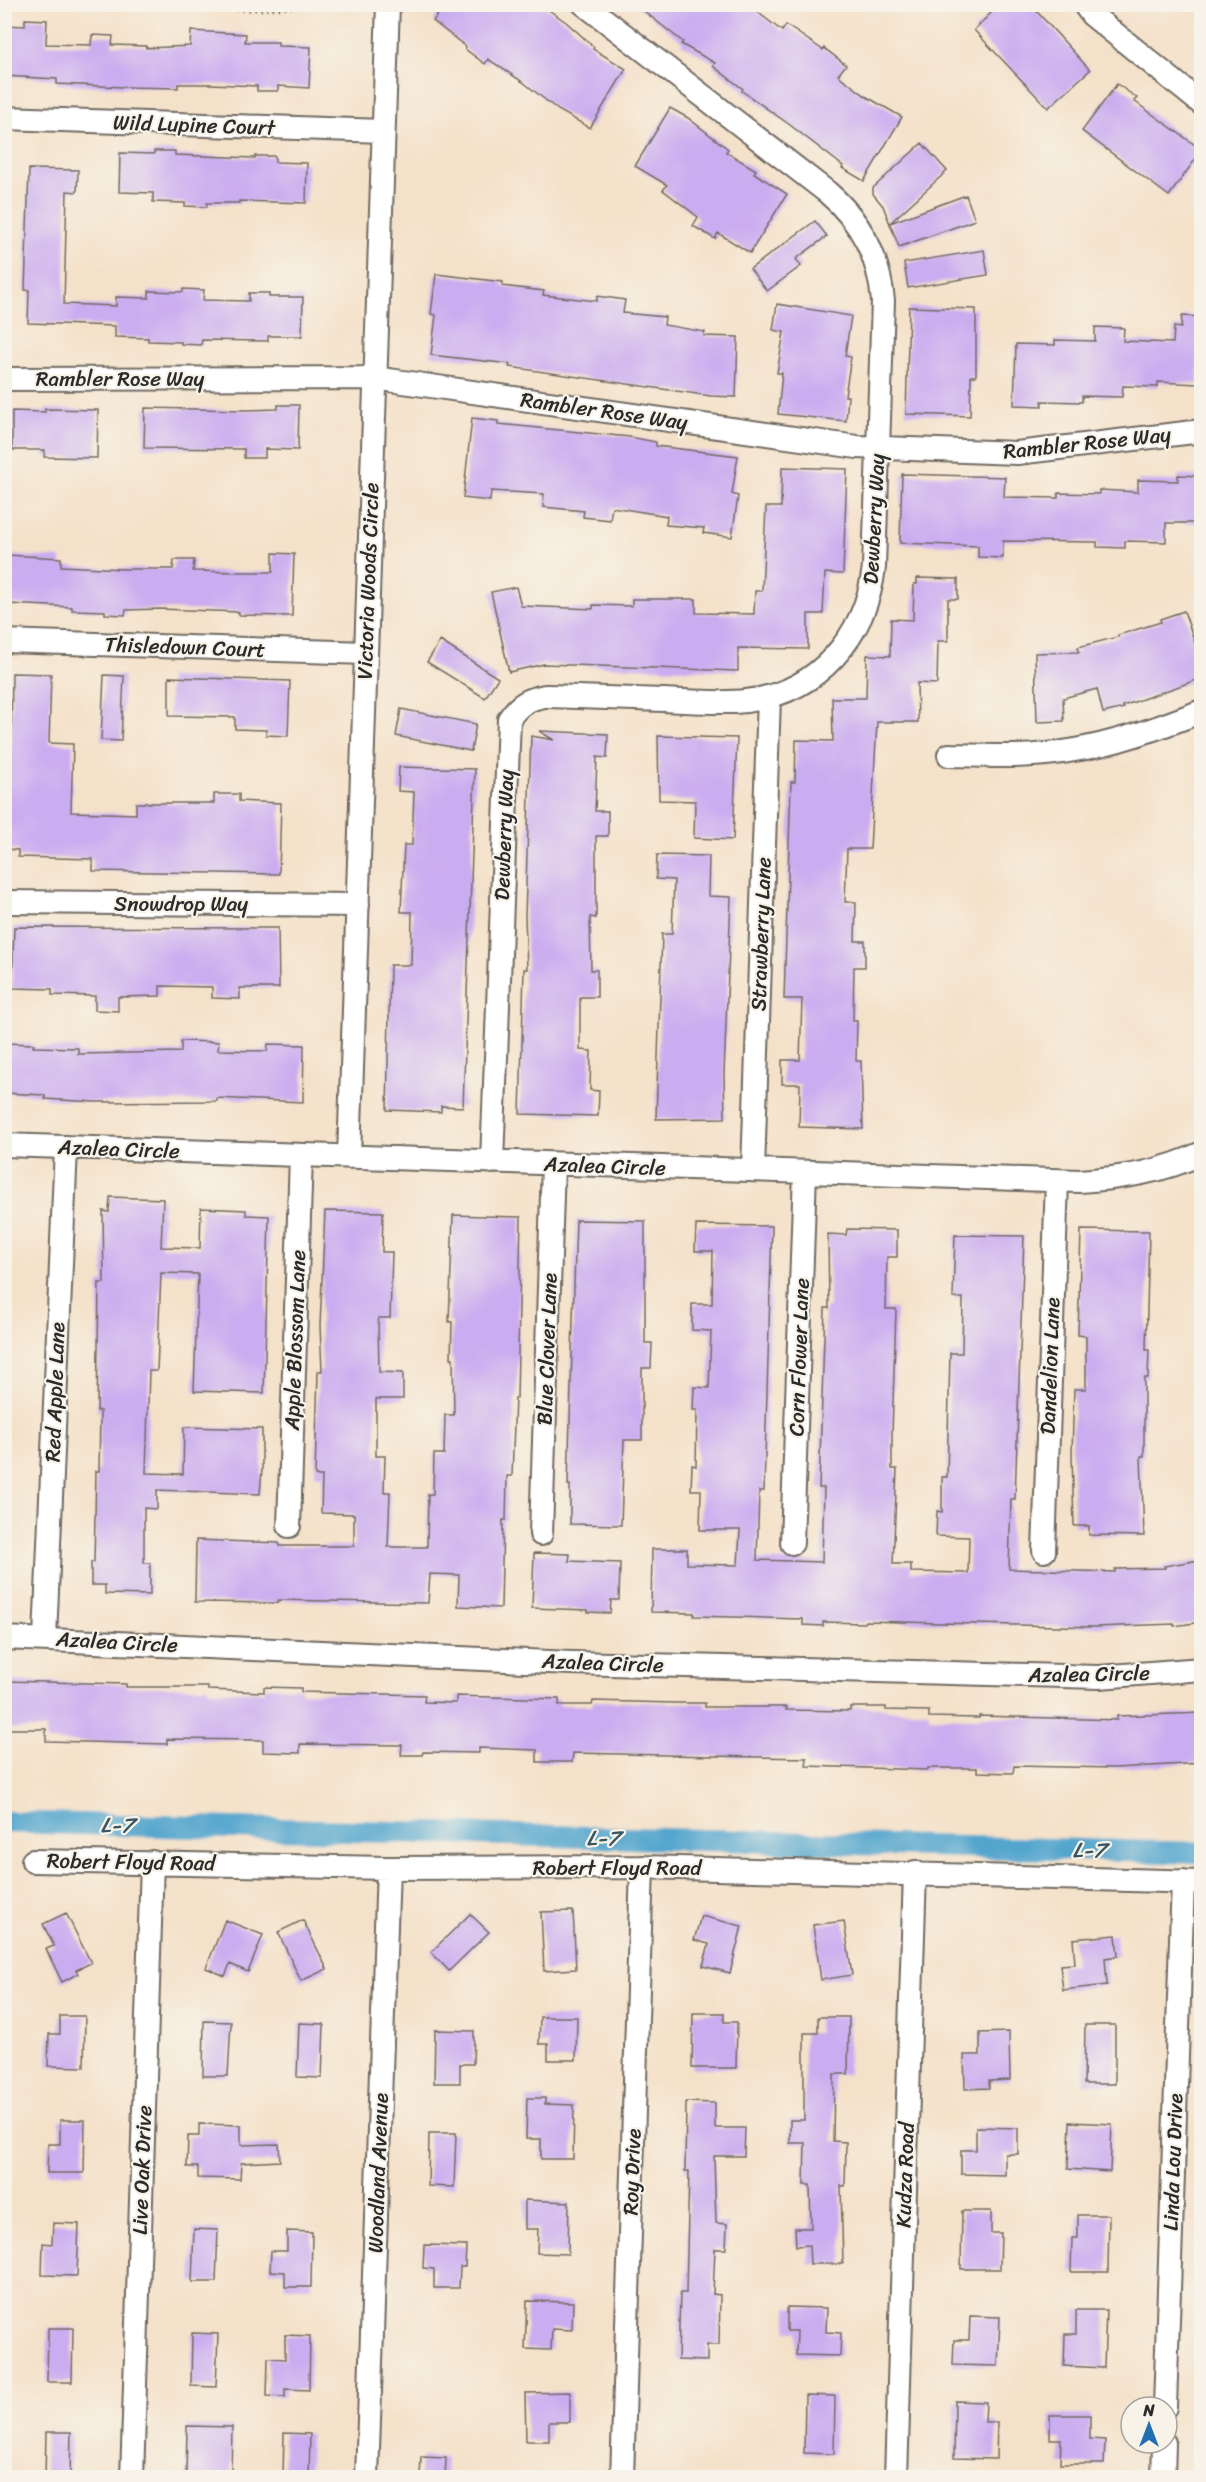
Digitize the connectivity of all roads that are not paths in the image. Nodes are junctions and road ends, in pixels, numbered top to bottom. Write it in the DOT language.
graph roads {
  1 [pos="388,4"];
  2 [pos="584,4"];
  3 [pos="1084,4"];
  4 [pos="1202,104"];
  5 [pos="4,118"];
  6 [pos="383,131"];
  7 [pos="375,378"];
  8 [pos="4,379"];
  9 [pos="1202,431"];
  10 [pos="878,448"];
  11 [pos="4,641"];
  12 [pos="366,653"];
  13 [pos="768,697"];
  14 [pos="1202,711"];
  15 [pos="949,755"];
  16 [pos="4,902"];
  17 [pos="358,905"];
  18 [pos="4,1145"];
  19 [pos="66,1147"];
  20 [pos="1202,1153"];
  21 [pos="301,1155"];
  22 [pos="349,1157"];
  23 [pos="492,1162"];
  24 [pos="553,1164"];
  25 [pos="753,1170"];
  26 [pos="805,1172"];
  27 [pos="1057,1181"];
  28 [pos="289,1526"];
  29 [pos="541,1534"];
  30 [pos="792,1542"];
  31 [pos="1044,1551"];
  32 [pos="4,1638"];
  33 [pos="45,1638"];
  34 [pos="1202,1669"];
  35 [pos="33,1861"];
  36 [pos="152,1862"];
  37 [pos="642,1867"];
  38 [pos="388,1868"];
  39 [pos="915,1872"];
  40 [pos="1192,1882"];
  41 [pos="1166,2395"];
  42 [pos="1164,2455"];
  43 [pos="132,2478"];
  44 [pos="367,2478"];
  45 [pos="622,2478"];
  46 [pos="896,2478"];
  47 [pos="1163,2478"];
  1 -- 6 [label="street, Victoria Woods Circle"];
  2 -- 10 [label="street, Dewberry Way"];
  3 -- 4 [label="street"];
  5 -- 6 [label="street, Wild Lupine Court"];
  6 -- 7 [label="street, Victoria Woods Circle"];
  7 -- 8 [label="street, Rambler Rose Way"];
  7 -- 10 [label="street, Rambler Rose Way"];
  7 -- 12 [label="street, Victoria Woods Circle"];
  9 -- 10 [label="street, Rambler Rose Way"];
  10 -- 13 [label="street, Dewberry Way"];
  11 -- 12 [label="street, Thisledown Court"];
  12 -- 17 [label="street, Victoria Woods Circle"];
  13 -- 23 [label="street, Dewberry Way"];
  13 -- 25 [label="street, Strawberry Lane"];
  14 -- 15 [label="street"];
  16 -- 17 [label="street, Snowdrop Way"];
  17 -- 22 [label="street, Victoria Woods Circle"];
  18 -- 19 [label="street, Azalea Circle"];
  19 -- 21 [label="street, Azalea Circle"];
  19 -- 33 [label="street, Red Apple Lane"];
  20 -- 27 [label="street, Azalea Circle"];
  21 -- 22 [label="street, Azalea Circle"];
  21 -- 28 [label="street, Apple Blossom Lane"];
  22 -- 23 [label="street, Azalea Circle"];
  23 -- 24 [label="street, Azalea Circle"];
  24 -- 25 [label="street, Azalea Circle"];
  24 -- 29 [label="street, Blue Clover Lane"];
  25 -- 26 [label="street, Azalea Circle"];
  26 -- 27 [label="street, Azalea Circle"];
  26 -- 30 [label="street, Corn Flower Lane"];
  27 -- 31 [label="street, Dandelion Lane"];
  32 -- 33 [label="street, Azalea Circle"];
  33 -- 34 [label="street, Azalea Circle"];
  35 -- 36 [label="street, Robert Floyd Road"];
  36 -- 38 [label="street, Robert Floyd Road"];
  36 -- 43 [label="street, Live Oak Drive"];
  37 -- 38 [label="street, Robert Floyd Road"];
  37 -- 39 [label="street, Robert Floyd Road"];
  37 -- 45 [label="street, Roy Drive"];
  38 -- 44 [label="street, Woodland Avenue"];
  39 -- 40 [label="street, Robert Floyd Road"];
  39 -- 46 [label="street, Kudza Road"];
  40 -- 41 [label="street, Linda Lou Drive"];
  42 -- 47 [label="street"];
}
